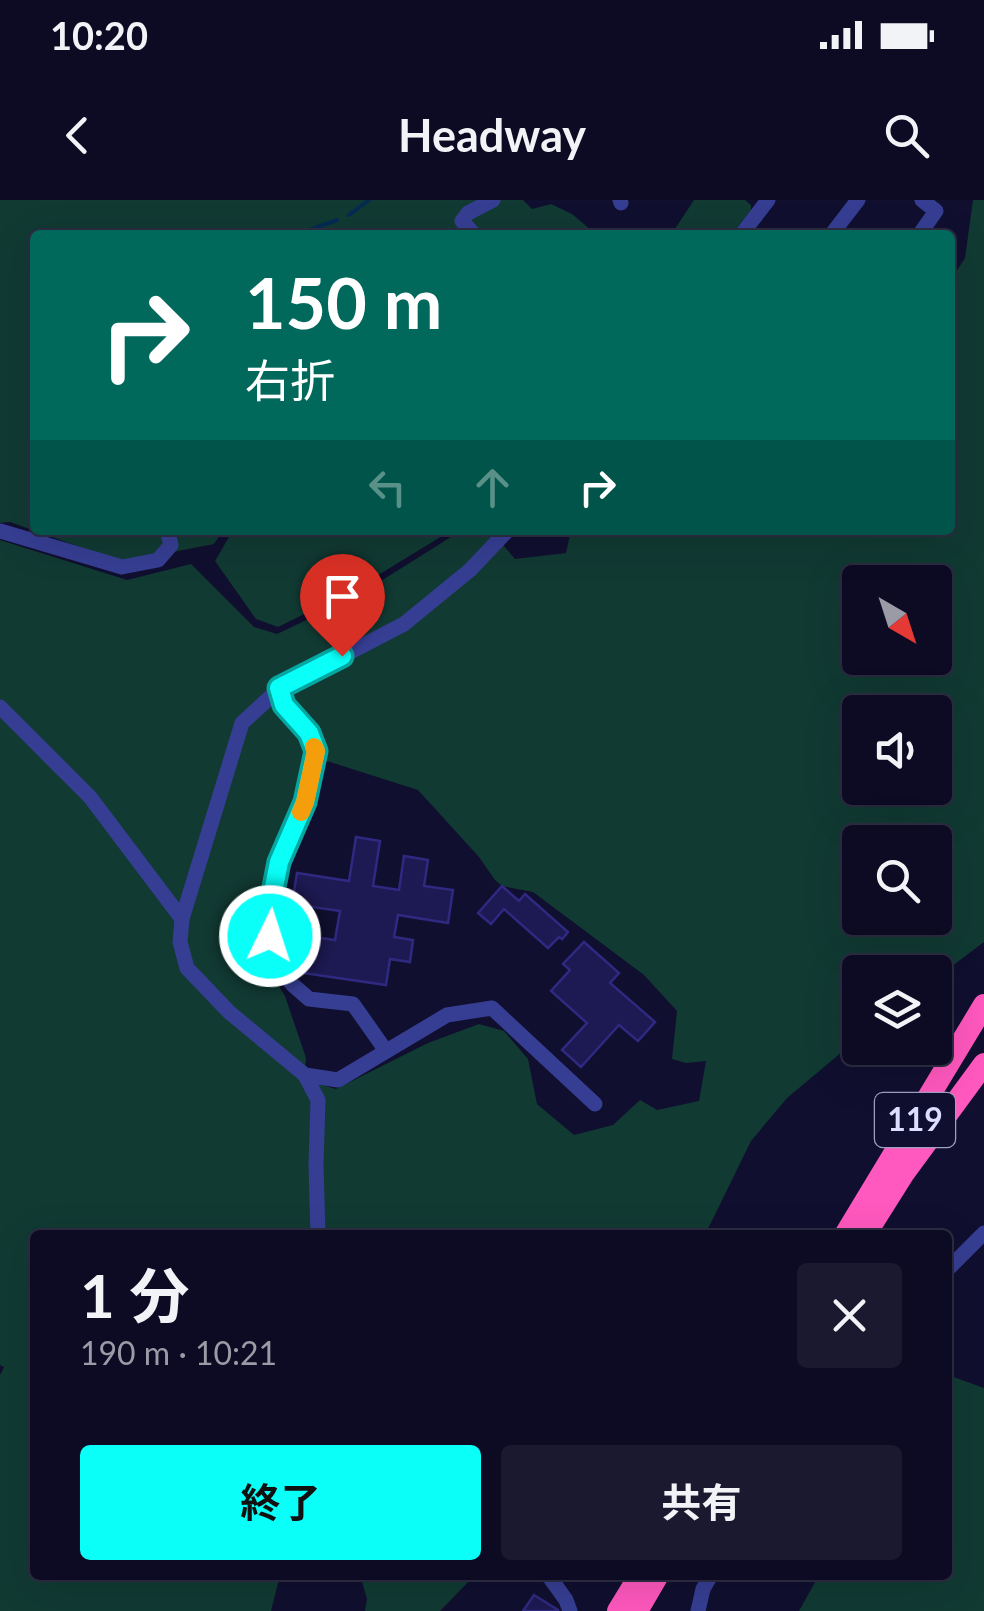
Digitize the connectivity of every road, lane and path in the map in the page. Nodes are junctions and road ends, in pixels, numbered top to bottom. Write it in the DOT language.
graph roads {
  1 [pos="493,200"];
  2 [pos="858,200"];
  3 [pos="922,200"];
  4 [pos="762,202"];
  5 [pos="470,230"];
  6 [pos="744,230"];
  7 [pos="835,230"];
  8 [pos="923,230"];
  9 [pos="0,531"];
  10 [pos="168,535"];
  11 [pos="503,535"];
  12 [pos="279,688"];
  13 [pos="0,707"];
  14 [pos="182,919"];
  15 [pos="984,1005"];
  16 [pos="984,1022"];
  17 [pos="984,1047"];
  18 [pos="386,1051"];
  19 [pos="984,1064"];
  20 [pos="304,1075"];
  21 [pos="595,1104"];
  22 [pos="898,1165"];
  23 [pos="318,1230"];
  24 [pos="849,1230"];
  25 [pos="867,1230"];
  26 [pos="984,1233"];
  27 [pos="952,1264"];
  28 [pos="552,1580"];
  29 [pos="637,1580"];
  30 [pos="655,1580"];
  31 [pos="708,1580"];
  32 [pos="570,1611"];
  33 [pos="618,1611"];
  34 [pos="637,1611"];
  35 [pos="698,1611"];
  1 -- 5 [label="street"];
  2 -- 7 [label="street"];
  3 -- 8 [label="street"];
  4 -- 6 [label="street"];
  9 -- 10 [label="street"];
  11 -- 12 [label="street"];
  12 -- 14 [label="street"];
  12 -- 18 [label="street"];
  13 -- 14 [label="street"];
  14 -- 20 [label="street"];
  15 -- 22 [label="highway, 119"];
  16 -- 22 [label="highway, 119"];
  17 -- 22 [label="highway, 119"];
  18 -- 20 [label="street"];
  18 -- 21 [label="street"];
  19 -- 22 [label="highway, 119"];
  20 -- 23 [label="street"];
  22 -- 24 [label="highway, 119"];
  22 -- 25 [label="highway, 119"];
  26 -- 27 [label="street"];
  28 -- 32 [label="street"];
  29 -- 33 [label="highway"];
  30 -- 34 [label="highway"];
  31 -- 35 [label="street"];
}
